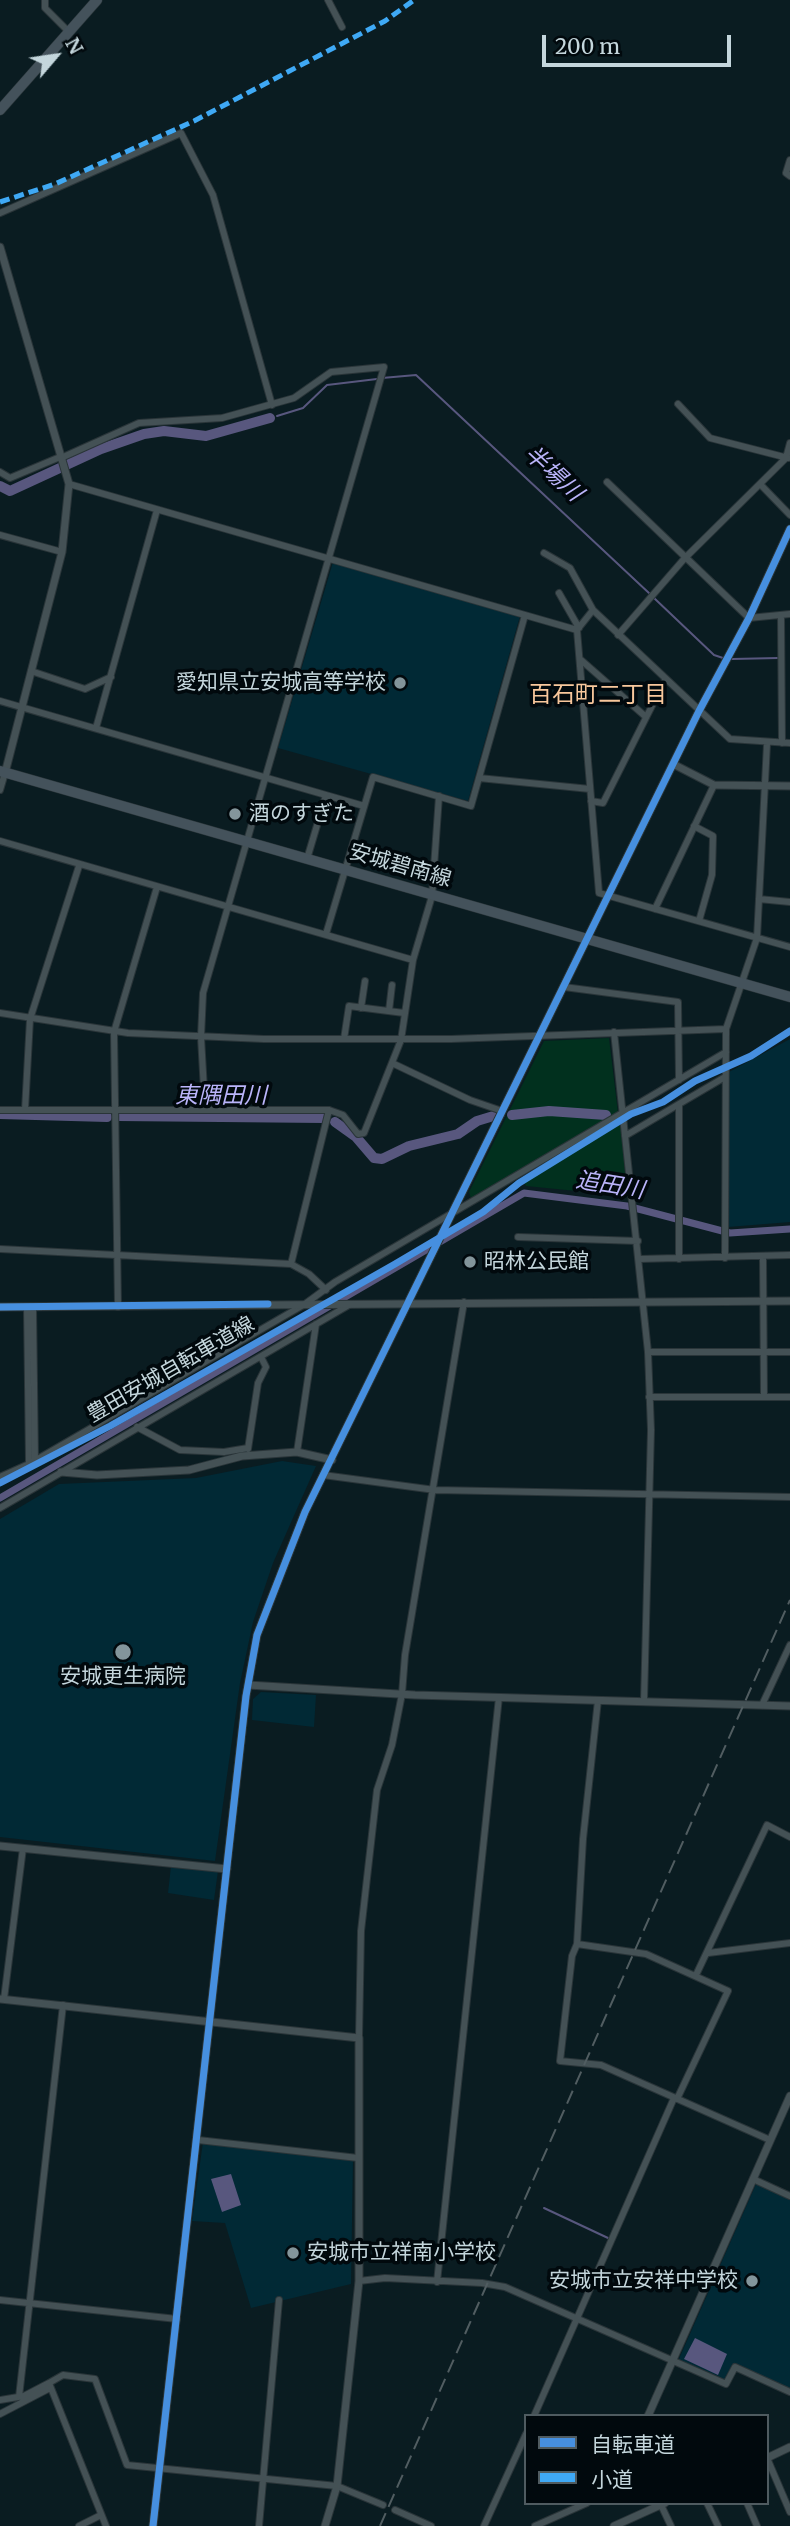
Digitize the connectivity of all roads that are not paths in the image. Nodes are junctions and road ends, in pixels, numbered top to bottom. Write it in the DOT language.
graph roads {
  1 [pos="45,0"];
  2 [pos="97,0"];
  3 [pos="328,0"];
  4 [pos="342,27"];
  5 [pos="69,32"];
  6 [pos="0,110"];
  7 [pos="790,160"];
  8 [pos="790,176"];
  9 [pos="0,213"];
  10 [pos="0,247"];
  11 [pos="678,404"];
  12 [pos="272,405"];
  13 [pos="790,443"];
  14 [pos="788,458"];
  15 [pos="61,459"];
  16 [pos="0,472"];
  17 [pos="607,482"];
  18 [pos="68,484"];
  19 [pos="760,484"];
  20 [pos="158,510"];
  21 [pos="790,515"];
  22 [pos="790,529"];
  23 [pos="0,535"];
  24 [pos="62,552"];
  25 [pos="544,554"];
  26 [pos="328,559"];
  27 [pos="684,559"];
  28 [pos="559,593"];
  29 [pos="593,610"];
  30 [pos="790,614"];
  31 [pos="525,615"];
  32 [pos="780,615"];
  33 [pos="749,618"];
  34 [pos="578,629"];
  35 [pos="618,635"];
  36 [pos="581,660"];
  37 [pos="786,667"];
  38 [pos="31,671"];
  39 [pos="111,677"];
  40 [pos="665,680"];
  41 [pos="0,701"];
  42 [pos="22,708"];
  43 [pos="699,711"];
  44 [pos="646,717"];
  45 [pos="96,728"];
  46 [pos="786,743"];
  47 [pos="767,744"];
  48 [pos="675,765"];
  49 [pos="3,772"];
  50 [pos="265,778"];
  51 [pos="479,778"];
  52 [pos="714,785"];
  53 [pos="765,786"];
  54 [pos="790,786"];
  55 [pos="590,789"];
  56 [pos="0,790"];
  57 [pos="326,795"];
  58 [pos="439,796"];
  59 [pos="591,801"];
  60 [pos="364,806"];
  61 [pos="694,826"];
  62 [pos="0,841"];
  63 [pos="247,842"];
  64 [pos="307,859"];
  65 [pos="79,866"];
  66 [pos="346,870"];
  67 [pos="157,887"];
  68 [pos="432,895"];
  69 [pos="609,897"];
  70 [pos="759,899"];
  71 [pos="790,902"];
  72 [pos="228,908"];
  73 [pos="655,909"];
  74 [pos="699,921"];
  75 [pos="326,934"];
  76 [pos="757,938"];
  77 [pos="587,940"];
  78 [pos="790,947"];
  79 [pos="412,960"];
  80 [pos="365,981"];
  81 [pos="741,984"];
  82 [pos="392,985"];
  83 [pos="564,987"];
  84 [pos="790,997"];
  85 [pos="361,1008"];
  86 [pos="388,1011"];
  87 [pos="0,1013"];
  88 [pos="404,1013"];
  89 [pos="30,1019"];
  90 [pos="726,1029"];
  91 [pos="678,1030"];
  92 [pos="114,1032"];
  93 [pos="614,1032"];
  94 [pos="540,1035"];
  95 [pos="201,1037"];
  96 [pos="344,1039"];
  97 [pos="401,1040"];
  98 [pos="726,1052"];
  99 [pos="392,1063"];
  100 [pos="725,1077"];
  101 [pos="679,1080"];
  102 [pos="679,1104"];
  103 [pos="205,1108"];
  104 [pos="0,1110"];
  105 [pos="26,1110"];
  106 [pos="115,1110"];
  107 [pos="329,1110"];
  108 [pos="502,1111"];
  109 [pos="622,1114"];
  110 [pos="625,1136"];
  111 [pos="451,1214"];
  112 [pos="518,1237"];
  113 [pos="638,1241"];
  114 [pos="0,1249"];
  115 [pos="790,1255"];
  116 [pos="117,1256"];
  117 [pos="725,1258"];
  118 [pos="763,1258"];
  119 [pos="639,1259"];
  120 [pos="679,1259"];
  121 [pos="291,1264"];
  122 [pos="326,1290"];
  123 [pos="762,1301"];
  124 [pos="790,1301"];
  125 [pos="464,1302"];
  126 [pos="644,1302"];
  127 [pos="409,1303"];
  128 [pos="305,1304"];
  129 [pos="351,1304"];
  130 [pos="0,1307"];
  131 [pos="30,1307"];
  132 [pos="118,1307"];
  133 [pos="316,1324"];
  134 [pos="648,1352"];
  135 [pos="764,1352"];
  136 [pos="790,1352"];
  137 [pos="261,1357"];
  138 [pos="649,1397"];
  139 [pos="764,1397"];
  140 [pos="790,1397"];
  141 [pos="137,1427"];
  142 [pos="248,1448"];
  143 [pos="297,1452"];
  144 [pos="250,1457"];
  145 [pos="332,1460"];
  146 [pos="32,1462"];
  147 [pos="61,1472"];
  148 [pos="323,1475"];
  149 [pos="0,1476"];
  150 [pos="435,1490"];
  151 [pos="649,1495"];
  152 [pos="790,1497"];
  153 [pos="0,1508"];
  154 [pos="790,1645"];
  155 [pos="248,1685"];
  156 [pos="402,1694"];
  157 [pos="499,1697"];
  158 [pos="598,1700"];
  159 [pos="644,1700"];
  160 [pos="762,1705"];
  161 [pos="790,1706"];
  162 [pos="790,1837"];
  163 [pos="0,1846"];
  164 [pos="23,1848"];
  165 [pos="227,1869"];
  166 [pos="790,1943"];
  167 [pos="576,1944"];
  168 [pos="708,1953"];
  169 [pos="696,1975"];
  170 [pos="2,1999"];
  171 [pos="63,2005"];
  172 [pos="210,2020"];
  173 [pos="359,2038"];
  174 [pos="790,2096"];
  175 [pos="676,2098"];
  176 [pos="198,2140"];
  177 [pos="770,2140"];
  178 [pos="358,2158"];
  179 [pos="753,2179"];
  180 [pos="790,2196"];
  181 [pos="359,2281"];
  182 [pos="437,2282"];
  183 [pos="0,2300"];
  184 [pos="279,2300"];
  185 [pos="31,2304"];
  186 [pos="177,2319"];
  187 [pos="575,2320"];
  188 [pos="672,2361"];
  189 [pos="49,2385"];
  190 [pos="790,2392"];
  191 [pos="19,2397"];
  192 [pos="0,2400"];
  193 [pos="0,2414"];
  194 [pos="535,2414"];
  195 [pos="649,2414"];
  196 [pos="524,2438"];
  197 [pos="790,2448"];
  198 [pos="769,2457"];
  199 [pos="769,2463"];
  200 [pos="160,2469"];
  201 [pos="265,2478"];
  202 [pos="337,2486"];
  203 [pos="383,2505"];
  204 [pos="582,2505"];
  205 [pos="641,2505"];
  206 [pos="661,2505"];
  207 [pos="663,2505"];
  208 [pos="708,2505"];
  209 [pos="748,2505"];
  210 [pos="395,2510"];
  211 [pos="790,2512"];
  212 [pos="644,2513"];
  213 [pos="101,2515"];
  214 [pos="79,2526"];
  215 [pos="106,2526"];
  216 [pos="153,2526"];
  217 [pos="259,2526"];
  218 [pos="325,2526"];
  219 [pos="431,2526"];
  220 [pos="484,2526"];
  221 [pos="535,2526"];
  222 [pos="614,2526"];
  223 [pos="671,2526"];
  224 [pos="718,2526"];
  225 [pos="757,2526"];
  1 -- 5 [label="street"];
  2 -- 5 [label="main road"];
  3 -- 4 [label="street"];
  5 -- 6 [label="main road"];
  7 -- 8 [label="street"];
  9 -- 12 [label="street"];
  10 -- 15 [label="street"];
  11 -- 14 [label="street"];
  12 -- 15 [label="street"];
  12 -- 26 [label="street"];
  13 -- 14 [label="street"];
  14 -- 19 [label="street"];
  15 -- 16 [label="street"];
  15 -- 18 [label="street"];
  17 -- 27 [label="street"];
  18 -- 20 [label="street"];
  18 -- 24 [label="street"];
  19 -- 21 [label="street"];
  19 -- 27 [label="street"];
  20 -- 26 [label="street"];
  20 -- 39 [label="street"];
  22 -- 33 [label="street"];
  23 -- 24 [label="street"];
  24 -- 38 [label="street"];
  25 -- 29 [label="street"];
  26 -- 31 [label="street"];
  26 -- 50 [label="street"];
  27 -- 33 [label="street"];
  27 -- 35 [label="street"];
  28 -- 34 [label="street"];
  29 -- 34 [label="street"];
  29 -- 35 [label="street"];
  30 -- 32 [label="street"];
  31 -- 34 [label="street"];
  31 -- 51 [label="street"];
  32 -- 33 [label="street"];
  32 -- 37 [label="street"];
  33 -- 43 [label="street"];
  34 -- 36 [label="street"];
  35 -- 40 [label="street"];
  36 -- 44 [label="street"];
  36 -- 55 [label="street"];
  37 -- 46 [label="street"];
  38 -- 39 [label="street"];
  38 -- 42 [label="street"];
  39 -- 45 [label="street"];
  40 -- 43 [label="street"];
  40 -- 44 [label="street"];
  41 -- 42 [label="street"];
  42 -- 45 [label="street"];
  42 -- 49 [label="street"];
  43 -- 47 [label="street"];
  43 -- 48 [label="street"];
  44 -- 59 [label="street"];
  45 -- 50 [label="street"];
  46 -- 47 [label="street"];
  47 -- 53 [label="street"];
  48 -- 52 [label="street"];
  48 -- 69 [label="street"];
  49 -- 56 [label="street"];
  49 -- 63 [label="main road, 安城碧南線"];
  50 -- 57 [label="street"];
  50 -- 63 [label="street"];
  51 -- 55 [label="street"];
  51 -- 58 [label="street"];
  52 -- 53 [label="street"];
  52 -- 61 [label="street"];
  53 -- 54 [label="street"];
  53 -- 70 [label="street"];
  55 -- 59 [label="street"];
  57 -- 60 [label="street"];
  57 -- 64 [label="street"];
  58 -- 60 [label="street"];
  58 -- 68 [label="street"];
  59 -- 69 [label="street"];
  60 -- 66 [label="street"];
  61 -- 73 [label="street"];
  61 -- 74 [label="street"];
  62 -- 65 [label="street"];
  63 -- 64 [label="main road, 安城碧南線"];
  63 -- 72 [label="street"];
  64 -- 66 [label="main road, 安城碧南線"];
  65 -- 67 [label="street"];
  65 -- 89 [label="street"];
  66 -- 68 [label="main road, 安城碧南線"];
  66 -- 75 [label="street"];
  67 -- 72 [label="street"];
  67 -- 92 [label="street"];
  68 -- 77 [label="main road, 安城碧南線"];
  68 -- 79 [label="street"];
  69 -- 73 [label="street"];
  69 -- 77 [label="street"];
  70 -- 71 [label="street"];
  70 -- 76 [label="street"];
  72 -- 75 [label="street"];
  72 -- 95 [label="street"];
  73 -- 74 [label="street"];
  74 -- 76 [label="street"];
  75 -- 79 [label="street"];
  76 -- 78 [label="street"];
  76 -- 81 [label="street"];
  77 -- 81 [label="main road, 安城碧南線"];
  77 -- 83 [label="street"];
  79 -- 88 [label="street"];
  80 -- 85 [label="street"];
  81 -- 84 [label="main road, 安城碧南線"];
  81 -- 90 [label="street"];
  82 -- 86 [label="street"];
  83 -- 91 [label="street"];
  83 -- 94 [label="street"];
  85 -- 86 [label="street"];
  85 -- 96 [label="street"];
  86 -- 88 [label="street"];
  87 -- 89 [label="street"];
  88 -- 97 [label="street"];
  89 -- 92 [label="street"];
  89 -- 105 [label="street"];
  90 -- 91 [label="street"];
  90 -- 98 [label="street"];
  91 -- 93 [label="street"];
  91 -- 101 [label="street"];
  92 -- 95 [label="street"];
  92 -- 106 [label="street"];
  93 -- 94 [label="street"];
  93 -- 109 [label="street"];
  94 -- 97 [label="street"];
  94 -- 108 [label="street"];
  95 -- 96 [label="street"];
  95 -- 103 [label="street"];
  96 -- 97 [label="street"];
  97 -- 99 [label="street"];
  98 -- 100 [label="street"];
  98 -- 101 [label="street"];
  99 -- 107 [label="street"];
  99 -- 108 [label="street"];
  100 -- 102 [label="street"];
  100 -- 117 [label="street"];
  101 -- 109 [label="street"];
  102 -- 110 [label="street"];
  102 -- 120 [label="street"];
  103 -- 106 [label="street"];
  103 -- 107 [label="street"];
  104 -- 105 [label="street"];
  105 -- 106 [label="street"];
  106 -- 116 [label="street"];
  107 -- 121 [label="street"];
  108 -- 111 [label="street"];
  109 -- 110 [label="street"];
  109 -- 111 [label="street"];
  110 -- 113 [label="street"];
  111 -- 122 [label="street"];
  111 -- 127 [label="street"];
  112 -- 113 [label="street"];
  113 -- 119 [label="street"];
  114 -- 116 [label="street"];
  115 -- 118 [label="street"];
  116 -- 121 [label="street"];
  116 -- 132 [label="street"];
  117 -- 118 [label="street"];
  117 -- 120 [label="street"];
  118 -- 123 [label="street"];
  119 -- 120 [label="street"];
  119 -- 126 [label="street"];
  121 -- 122 [label="street"];
  122 -- 128 [label="street"];
  123 -- 124 [label="street"];
  123 -- 126 [label="street"];
  123 -- 135 [label="street"];
  125 -- 126 [label="street"];
  125 -- 127 [label="street"];
  125 -- 150 [label="street"];
  126 -- 134 [label="street"];
  127 -- 129 [label="street"];
  127 -- 145 [label="street"];
  128 -- 129 [label="street"];
  128 -- 132 [label="street"];
  128 -- 146 [label="street"];
  129 -- 133 [label="street"];
  130 -- 131 [label="street"];
  131 -- 132 [label="street"];
  131 -- 146 [label="street"];
  133 -- 137 [label="street"];
  133 -- 143 [label="street"];
  134 -- 135 [label="street"];
  134 -- 138 [label="street"];
  135 -- 136 [label="street"];
  135 -- 139 [label="street"];
  137 -- 141 [label="street"];
  137 -- 142 [label="street"];
  138 -- 139 [label="street"];
  138 -- 151 [label="street"];
  139 -- 140 [label="street"];
  141 -- 142 [label="street"];
  141 -- 147 [label="street"];
  142 -- 144 [label="street"];
  143 -- 144 [label="street"];
  143 -- 145 [label="street"];
  144 -- 147 [label="street"];
  145 -- 148 [label="street"];
  146 -- 149 [label="street"];
  147 -- 153 [label="street"];
  148 -- 150 [label="street"];
  148 -- 155 [label="street"];
  150 -- 151 [label="street"];
  150 -- 156 [label="street"];
  151 -- 152 [label="street"];
  151 -- 159 [label="street"];
  154 -- 160 [label="street"];
  155 -- 156 [label="street"];
  155 -- 165 [label="street"];
  156 -- 157 [label="street"];
  156 -- 173 [label="street"];
  157 -- 158 [label="street"];
  157 -- 182 [label="street"];
  158 -- 159 [label="street"];
  158 -- 167 [label="street"];
  159 -- 160 [label="street"];
  160 -- 161 [label="street"];
  162 -- 168 [label="street"];
  163 -- 164 [label="street"];
  164 -- 165 [label="street"];
  164 -- 170 [label="street"];
  165 -- 172 [label="street"];
  166 -- 168 [label="street"];
  167 -- 169 [label="street"];
  167 -- 175 [label="street"];
  168 -- 169 [label="street"];
  169 -- 175 [label="street"];
  170 -- 171 [label="street"];
  171 -- 172 [label="street"];
  171 -- 185 [label="street"];
  172 -- 173 [label="street"];
  172 -- 176 [label="street"];
  173 -- 178 [label="street"];
  174 -- 177 [label="street"];
  175 -- 177 [label="street"];
  175 -- 187 [label="street"];
  176 -- 178 [label="street"];
  176 -- 186 [label="street"];
  177 -- 179 [label="street"];
  178 -- 181 [label="street"];
  179 -- 180 [label="street"];
  179 -- 188 [label="street"];
  181 -- 182 [label="street"];
  181 -- 202 [label="street"];
  182 -- 187 [label="street"];
  183 -- 185 [label="street"];
  184 -- 201 [label="street"];
  185 -- 186 [label="street"];
  185 -- 191 [label="street"];
  186 -- 200 [label="street"];
  187 -- 188 [label="street"];
  187 -- 194 [label="street"];
  188 -- 190 [label="street"];
  188 -- 195 [label="street"];
  189 -- 191 [label="street"];
  189 -- 193 [label="street"];
  189 -- 200 [label="street"];
  189 -- 213 [label="street"];
  191 -- 192 [label="street"];
  196 -- 220 [label="street"];
  197 -- 198 [label="street"];
  199 -- 211 [label="street"];
  200 -- 201 [label="street"];
  200 -- 216 [label="street"];
  201 -- 202 [label="street"];
  201 -- 217 [label="street"];
  202 -- 203 [label="street"];
  202 -- 218 [label="street"];
  204 -- 221 [label="street"];
  205 -- 212 [label="street"];
  206 -- 212 [label="street"];
  207 -- 223 [label="street"];
  208 -- 224 [label="street"];
  209 -- 225 [label="street"];
  210 -- 219 [label="street"];
  212 -- 222 [label="street"];
  213 -- 214 [label="street"];
  213 -- 215 [label="street"];
}
